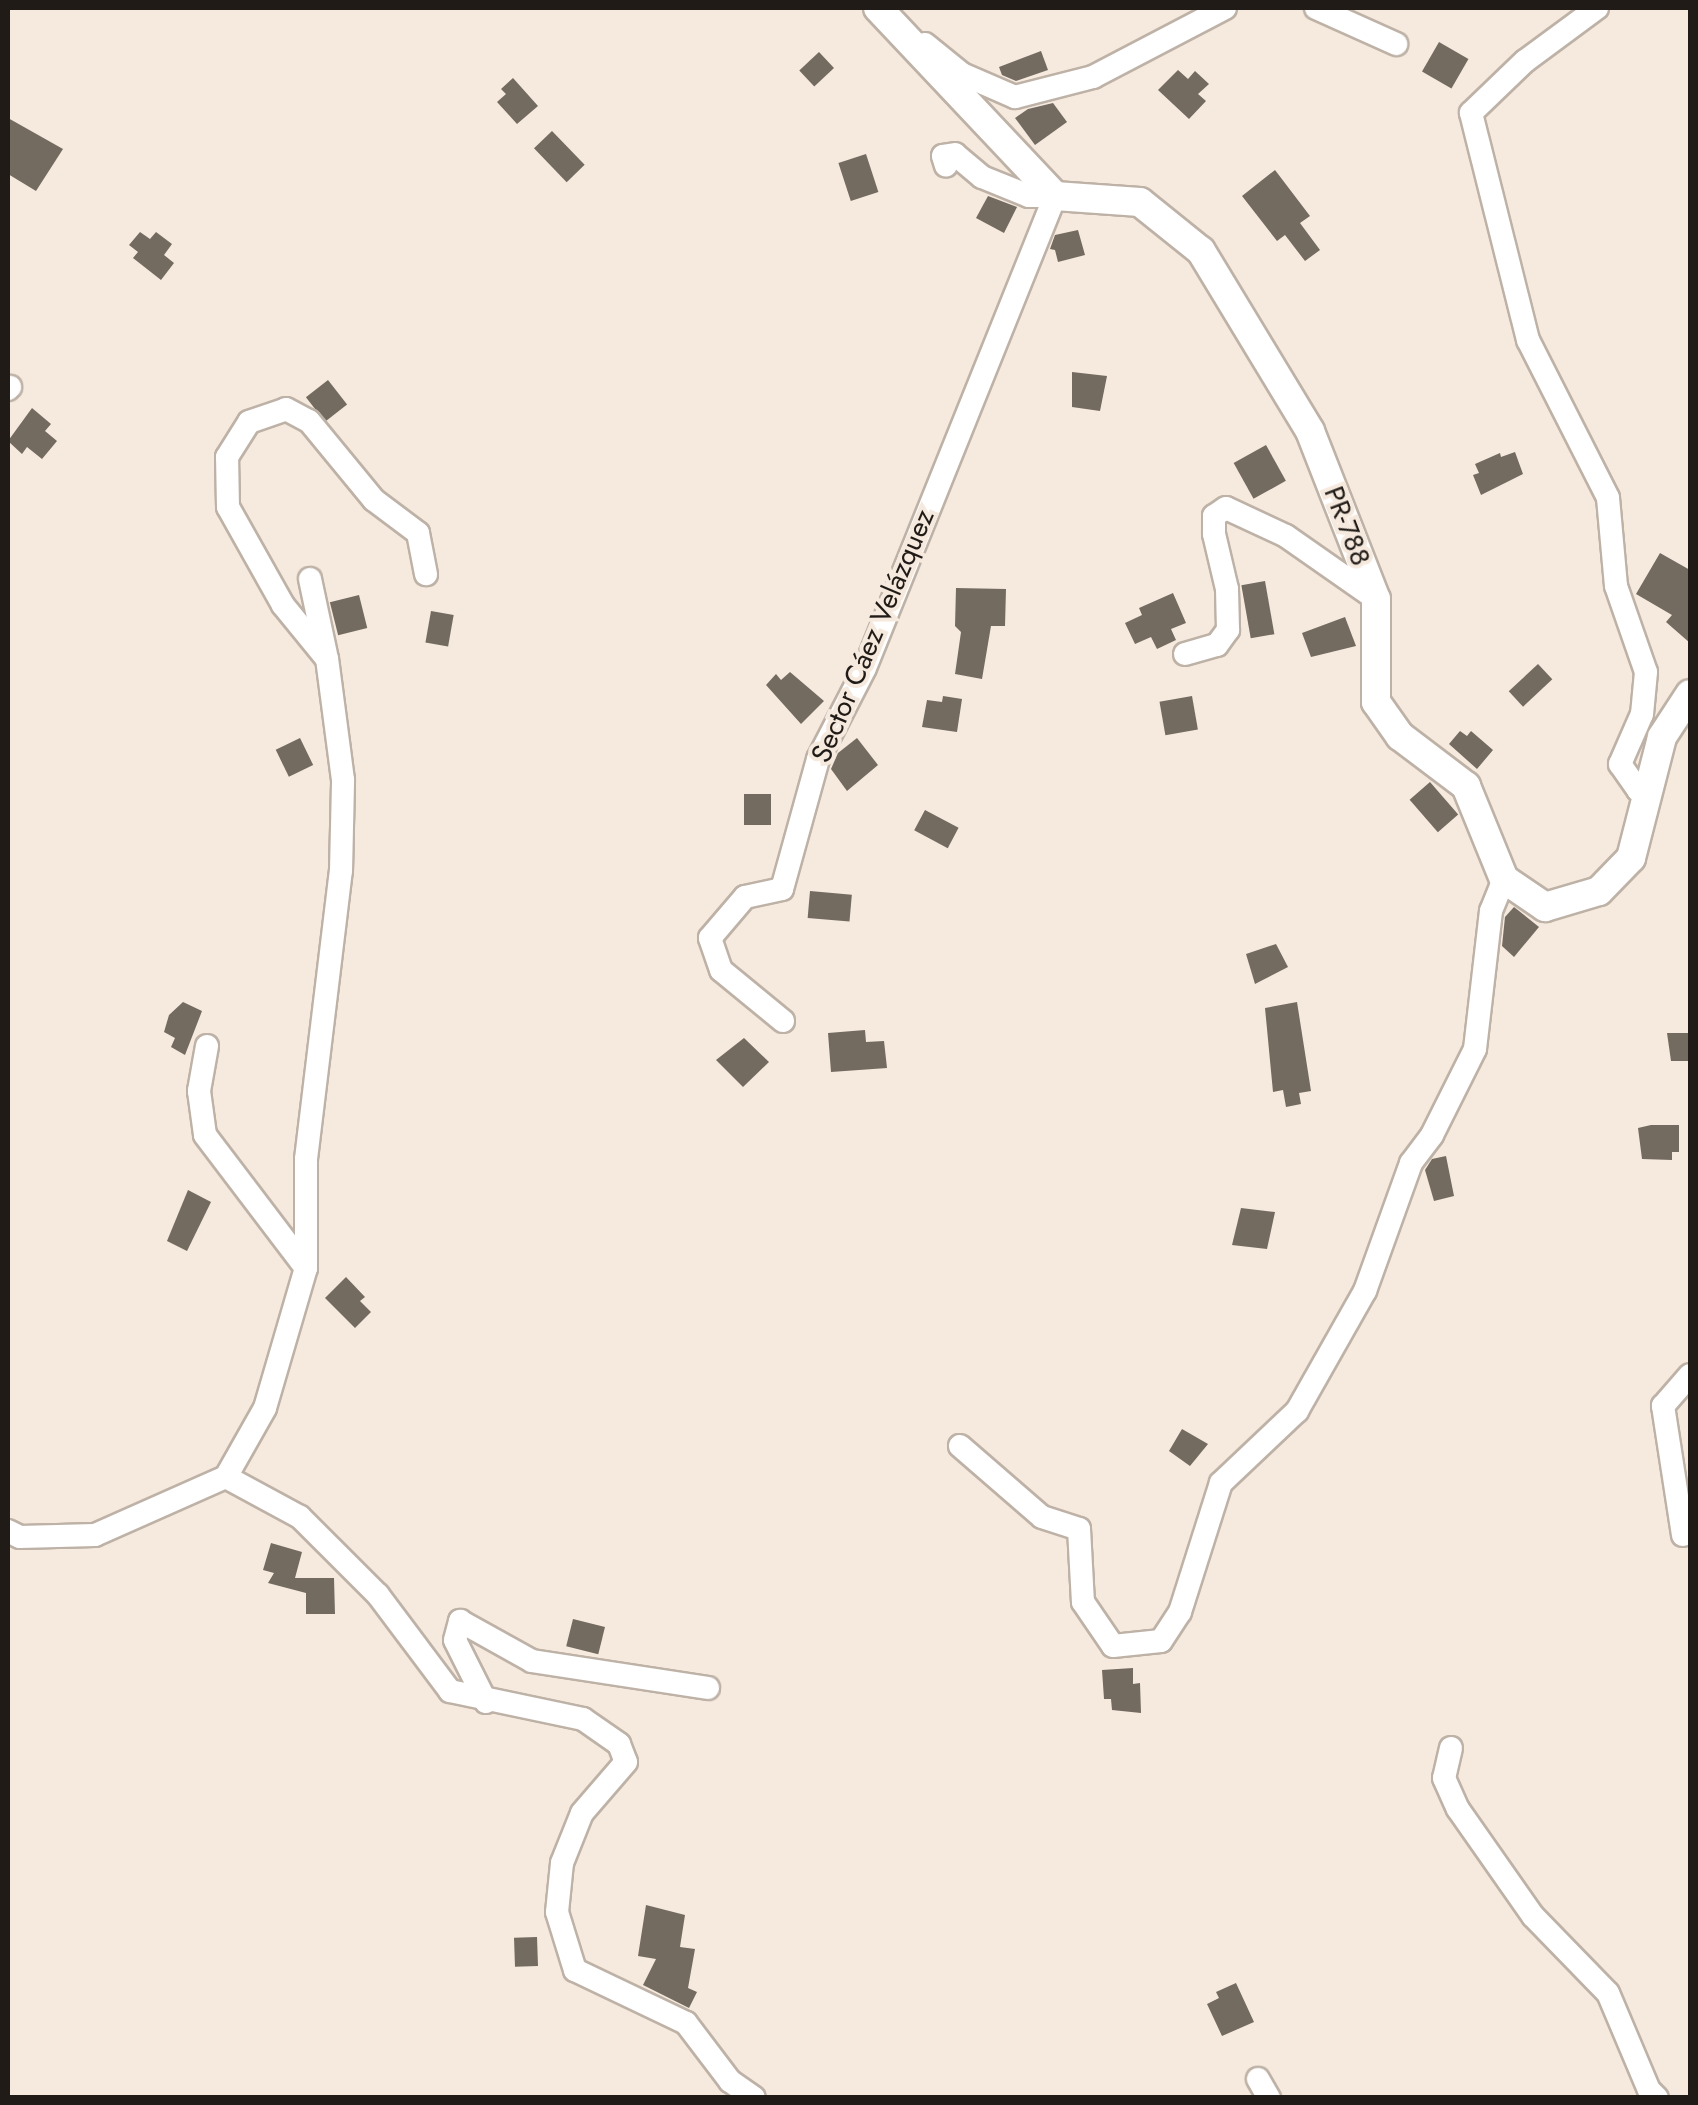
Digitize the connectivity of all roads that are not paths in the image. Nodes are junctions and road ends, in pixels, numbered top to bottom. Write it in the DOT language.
graph roads {
  1 [pos="1225,8"];
  2 [pos="1316,8"];
  3 [pos="1597,8"];
  4 [pos="883,14"];
  5 [pos="1396,44"];
  6 [pos="946,166"];
  7 [pos="1055,196"];
  8 [pos="426,574"];
  9 [pos="310,579"];
  10 [pos="1376,599"];
  11 [pos="1185,654"];
  12 [pos="327,659"];
  13 [pos="1690,694"];
  14 [pos="1645,792"];
  15 [pos="1504,879"];
  16 [pos="783,1021"];
  17 [pos="207,1046"];
  18 [pos="306,1268"];
  19 [pos="1690,1375"];
  20 [pos="960,1446"];
  21 [pos="226,1477"];
  22 [pos="8,1531"];
  23 [pos="1682,1535"];
  24 [pos="708,1688"];
  25 [pos="486,1702"];
  26 [pos="1451,1748"];
  27 [pos="754,2098"];
  28 [pos="1657,2098"];
  1 -- 4 [label="street"];
  2 -- 5 [label="street"];
  3 -- 14 [label="street"];
  4 -- 7 [label="street"];
  6 -- 7 [label="street"];
  7 -- 10 [label="street, PR-788 / PR-788"];
  7 -- 16 [label="street, Sector Cáez Velázquez"];
  8 -- 12 [label="street"];
  9 -- 12 [label="street"];
  10 -- 11 [label="street"];
  10 -- 15 [label="street, PR-788 / PR-788"];
  12 -- 18 [label="street"];
  13 -- 14 [label="street"];
  14 -- 15 [label="street"];
  15 -- 20 [label="street"];
  17 -- 18 [label="street"];
  18 -- 21 [label="street"];
  19 -- 23 [label="street"];
  21 -- 22 [label="street"];
  21 -- 25 [label="street"];
  24 -- 25 [label="street"];
  25 -- 27 [label="street"];
  26 -- 28 [label="street"];
}
